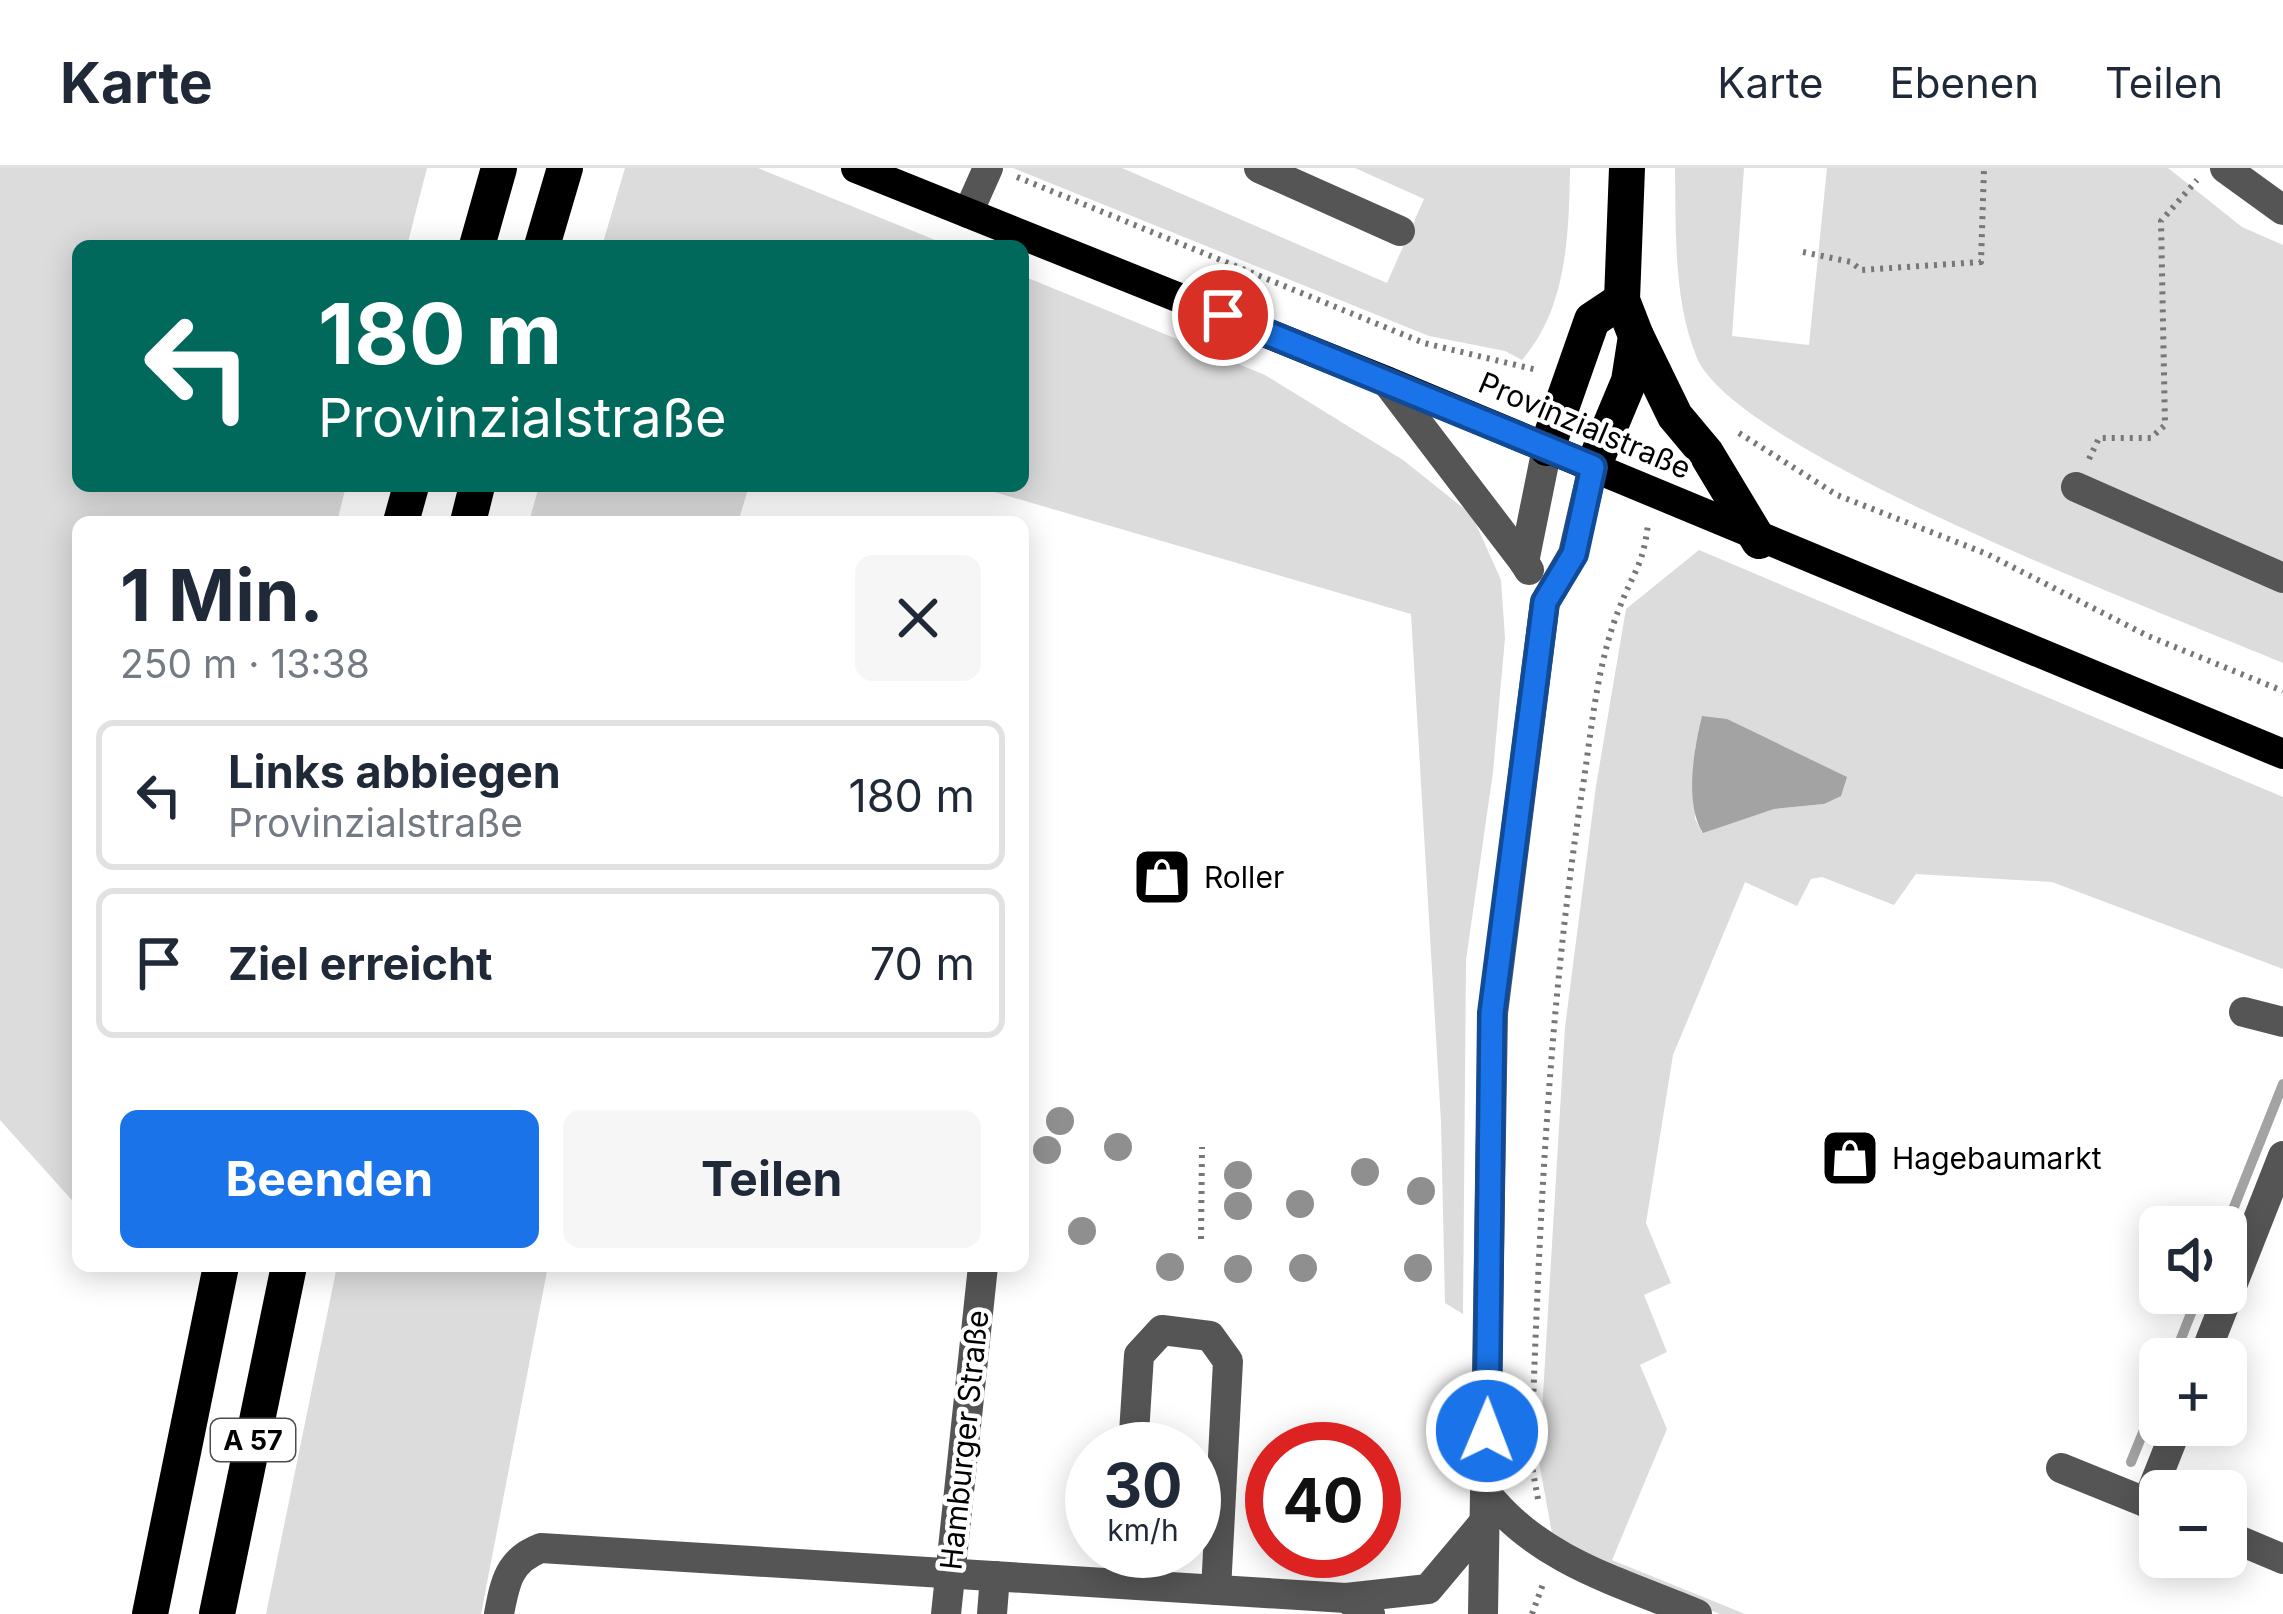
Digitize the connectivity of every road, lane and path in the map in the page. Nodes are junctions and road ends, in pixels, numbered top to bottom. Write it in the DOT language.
graph roads {
  1 [pos="499,168"];
  2 [pos="565,168"];
  3 [pos="856,168"];
  4 [pos="1259,168"];
  5 [pos="1628,168"];
  6 [pos="1984,168"];
  7 [pos="2207,168"];
  8 [pos="2225,168"];
  9 [pos="1002,172"];
  10 [pos="2283,210"];
  11 [pos="968,213"];
  12 [pos="1400,231"];
  13 [pos="479,240"];
  14 [pos="544,240"];
  15 [pos="1803,252"];
  16 [pos="1622,300"];
  17 [pos="1636,335"];
  18 [pos="1386,381"];
  19 [pos="1567,381"];
  20 [pos="1731,426"];
  21 [pos="1547,448"];
  22 [pos="1593,467"];
  23 [pos="2076,487"];
  24 [pos="1652,491"];
  25 [pos="1760,541"];
  26 [pos="1524,562"];
  27 [pos="2283,578"];
  28 [pos="1545,602"];
  29 [pos="2283,691"];
  30 [pos="2283,754"];
  31 [pos="2245,1012"];
  32 [pos="2283,1022"];
  33 [pos="1202,1147"];
  34 [pos="2283,1156"];
  35 [pos="1201,1239"];
  36 [pos="220,1272"];
  37 [pos="288,1272"];
  38 [pos="982,1272"];
  39 [pos="2212,1338"];
  40 [pos="1135,1422"];
  41 [pos="2061,1468"];
  42 [pos="1221,1495"];
  43 [pos="2139,1499"];
  44 [pos="1486,1507"];
  45 [pos="2247,1544"];
  46 [pos="1544,1551"];
  47 [pos="2283,1559"];
  48 [pos="950,1573"];
  49 [pos="995,1576"];
  50 [pos="1124,1578"];
  51 [pos="1217,1578"];
  52 [pos="1124,1584"];
  53 [pos="1216,1590"];
  54 [pos="1358,1606"];
  55 [pos="150,1614"];
  56 [pos="217,1614"];
  57 [pos="499,1614"];
  58 [pos="946,1614"];
  59 [pos="992,1614"];
  60 [pos="1483,1614"];
  61 [pos="1532,1614"];
  62 [pos="1696,1614"];
  1 -- 13 [label="highway"];
  2 -- 14 [label="highway"];
  3 -- 11 [label="main road, Provinzialstraße"];
  4 -- 12 [label="street"];
  5 -- 16 [label="highway"];
  6 -- 15 [label="path"];
  7 -- 23 [label="path"];
  8 -- 10 [label="street"];
  9 -- 11 [label="street"];
  9 -- 19 [label="path"];
  11 -- 18 [label="main road, Provinzialstraße"];
  16 -- 17 [label="highway"];
  16 -- 19 [label="highway"];
  17 -- 22 [label="highway"];
  17 -- 25 [label="highway"];
  18 -- 21 [label="main road, Provinzialstraße"];
  18 -- 26 [label="street"];
  19 -- 21 [label="highway"];
  20 -- 29 [label="path"];
  21 -- 22 [label="main road, Provinzialstraße"];
  21 -- 26 [label="street"];
  22 -- 24 [label="main road, Provinzialstraße"];
  22 -- 28 [label="street"];
  23 -- 27 [label="street"];
  24 -- 25 [label="main road, Provinzialstraße"];
  24 -- 46 [label="path"];
  25 -- 30 [label="main road, Provinzialstraße"];
  26 -- 28 [label="street"];
  28 -- 44 [label="street"];
  31 -- 32 [label="street"];
  33 -- 35 [label="path"];
  34 -- 39 [label="street"];
  36 -- 55 [label="highway, A 57"];
  37 -- 56 [label="highway, A 57"];
  38 -- 48 [label="street, Hamburger Straße"];
  40 -- 42 [label="street"];
  41 -- 43 [label="street"];
  44 -- 46 [label="street"];
  44 -- 54 [label="street"];
  44 -- 60 [label="street"];
  45 -- 47 [label="street"];
  46 -- 61 [label="path"];
  46 -- 62 [label="street"];
  48 -- 49 [label="street"];
  48 -- 57 [label="street"];
  48 -- 58 [label="street, Hamburger Straße"];
  49 -- 52 [label="street"];
  49 -- 59 [label="street"];
  50 -- 52 [label="street"];
  51 -- 53 [label="street"];
  52 -- 53 [label="street"];
  53 -- 54 [label="street"];
}
